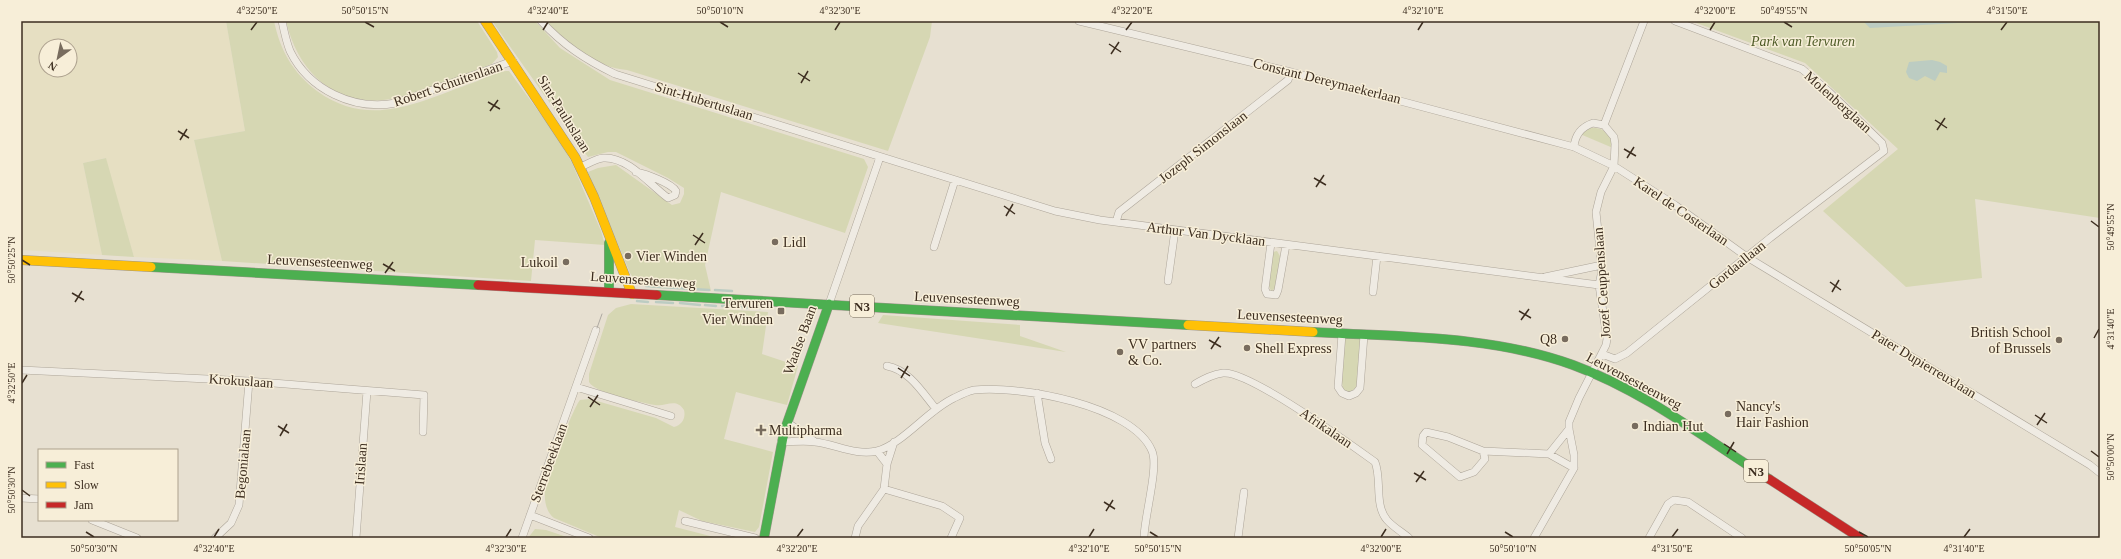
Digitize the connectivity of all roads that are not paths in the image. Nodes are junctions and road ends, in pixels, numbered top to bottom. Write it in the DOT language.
graph roads {
  1 [pos="282,21"];
  2 [pos="485,21"];
  3 [pos="541,21"];
  4 [pos="1079,21"];
  5 [pos="1644,21"];
  6 [pos="1675,21"];
  7 [pos="513,61"];
  8 [pos="1291,72"];
  9 [pos="1604,125"];
  10 [pos="1574,147"];
  11 [pos="1884,148"];
  12 [pos="880,157"];
  13 [pos="1614,166"];
  14 [pos="580,167"];
  15 [pos="636,172"];
  16 [pos="955,180"];
  17 [pos="1116,222"];
  18 [pos="608,229"];
  19 [pos="1175,230"];
  20 [pos="1271,243"];
  21 [pos="1286,245"];
  22 [pos="934,247"];
  23 [pos="1377,256"];
  24 [pos="1747,257"];
  25 [pos="21,260"];
  26 [pos="1602,265"];
  27 [pos="1540,278"];
  28 [pos="1168,281"];
  29 [pos="1599,285"];
  30 [pos="609,292"];
  31 [pos="1374,292"];
  32 [pos="632,294"];
  33 [pos="829,304"];
  34 [pos="596,330"];
  35 [pos="1342,334"];
  36 [pos="1364,335"];
  37 [pos="1602,354"];
  38 [pos="886,366"];
  39 [pos="21,370"];
  40 [pos="1592,373"];
  41 [pos="249,381"];
  42 [pos="1195,384"];
  43 [pos="576,387"];
  44 [pos="367,391"];
  45 [pos="1037,393"];
  46 [pos="936,409"];
  47 [pos="670,416"];
  48 [pos="786,422"];
  49 [pos="1568,429"];
  50 [pos="423,432"];
  51 [pos="814,441"];
  52 [pos="781,442"];
  53 [pos="894,442"];
  54 [pos="877,451"];
  55 [pos="1483,451"];
  56 [pos="1549,454"];
  57 [pos="1051,459"];
  58 [pos="887,464"];
  59 [pos="1574,468"];
  60 [pos="2100,473"];
  61 [pos="884,489"];
  62 [pos="1244,492"];
  63 [pos="21,498"];
  64 [pos="38,499"];
  65 [pos="530,515"];
  66 [pos="94,521"];
  67 [pos="685,521"];
  68 [pos="137,538"];
  69 [pos="216,538"];
  70 [pos="356,538"];
  71 [pos="522,538"];
  72 [pos="589,538"];
  73 [pos="755,538"];
  74 [pos="764,538"];
  75 [pos="856,538"];
  76 [pos="951,538"];
  77 [pos="1144,538"];
  78 [pos="1238,538"];
  79 [pos="1409,538"];
  80 [pos="1534,538"];
  81 [pos="1649,538"];
  82 [pos="1742,538"];
  83 [pos="1860,538"];
  1 -- 7 [label="street, Robert Schuitenlaan"];
  2 -- 7 [label="main road, Sint-Pauluslaan"];
  3 -- 12 [label="street, Sint-Hubertuslaan"];
  4 -- 8 [label="street, Constant Dereymaekerlaan"];
  5 -- 9 [label="street"];
  6 -- 11 [label="street, Molenberglaan"];
  7 -- 14 [label="main road, Sint-Pauluslaan"];
  8 -- 10 [label="street, Constant Dereymaekerlaan"];
  8 -- 17 [label="street, Jozeph Simonslaan"];
  9 -- 10 [label="street"];
  9 -- 13 [label="street"];
  10 -- 13 [label="street, Constant Dereymaekerlaan"];
  11 -- 24 [label="street, Gordaallaan"];
  12 -- 16 [label="street, Arthur Van Dycklaan"];
  12 -- 33 [label="street, Waalse Baan"];
  13 -- 24 [label="street, Karel de Costerlaan"];
  13 -- 26 [label="street, Jozef Ceuppenslaan"];
  14 -- 15 [label="street"];
  14 -- 18 [label="main road, Sint-Pauluslaan"];
  15 -- 15 [label="street"];
  16 -- 17 [label="street, Arthur Van Dycklaan"];
  16 -- 22 [label="street"];
  17 -- 19 [label="street, Arthur Van Dycklaan"];
  18 -- 30 [label="main road, Sint-Pauluslaan"];
  18 -- 32 [label="main road, Sint-Pauluslaan"];
  19 -- 20 [label="street, Arthur Van Dycklaan"];
  19 -- 28 [label="street"];
  20 -- 21 [label="street, Arthur Van Dycklaan"];
  20 -- 21 [label="street"];
  21 -- 23 [label="street, Arthur Van Dycklaan"];
  23 -- 27 [label="street, Arthur Van Dycklaan"];
  23 -- 31 [label="street"];
  24 -- 37 [label="street, Gordaallaan"];
  24 -- 60 [label="street, Pater Dupierreuxlaan"];
  25 -- 30 [label="main road, Leuvensesteenweg / N3"];
  26 -- 27 [label="street, Arthur Van Dycklaan"];
  26 -- 29 [label="street, Jozef Ceuppenslaan"];
  27 -- 29 [label="street, Arthur Van Dycklaan"];
  29 -- 37 [label="street, Jozef Ceuppenslaan"];
  30 -- 32 [label="main road, Leuvensesteenweg / N3"];
  32 -- 33 [label="main road, Leuvensesteenweg / N3"];
  33 -- 35 [label="main road, Leuvensesteenweg / N3"];
  33 -- 48 [label="main road, Waalse Baan"];
  34 -- 43 [label="street, Sterrebeeklaan"];
  35 -- 36 [label="main road, Leuvensesteenweg / N3"];
  35 -- 36 [label="street"];
  36 -- 40 [label="main road, Leuvensesteenweg / N3"];
  37 -- 40 [label="street"];
  38 -- 46 [label="street"];
  39 -- 41 [label="street, Krokuslaan"];
  40 -- 49 [label="street"];
  40 -- 83 [label="main road, Leuvensesteenweg / N3"];
  41 -- 44 [label="street, Krokuslaan"];
  41 -- 69 [label="street, Begonialaan"];
  42 -- 79 [label="street, Afrikalaan"];
  43 -- 47 [label="street"];
  43 -- 65 [label="street, Sterrebeeklaan"];
  44 -- 50 [label="street, Krokuslaan"];
  44 -- 70 [label="street, Irislaan"];
  45 -- 46 [label="street"];
  45 -- 57 [label="street"];
  45 -- 77 [label="street"];
  46 -- 53 [label="street"];
  48 -- 51 [label="street"];
  48 -- 52 [label="main road, Waalse Baan"];
  49 -- 56 [label="street"];
  49 -- 59 [label="street"];
  51 -- 52 [label="street"];
  51 -- 54 [label="street"];
  52 -- 74 [label="main road, Waalse Baan"];
  53 -- 54 [label="street"];
  53 -- 58 [label="street"];
  54 -- 58 [label="street"];
  55 -- 55 [label="street"];
  55 -- 56 [label="street"];
  56 -- 59 [label="street"];
  58 -- 61 [label="street"];
  59 -- 80 [label="street"];
  61 -- 75 [label="street"];
  61 -- 76 [label="street"];
  62 -- 78 [label="street"];
  63 -- 64 [label="street"];
  65 -- 71 [label="street, Sterrebeeklaan"];
  65 -- 72 [label="street"];
  66 -- 68 [label="street"];
  67 -- 73 [label="street"];
  81 -- 82 [label="street"];
}
